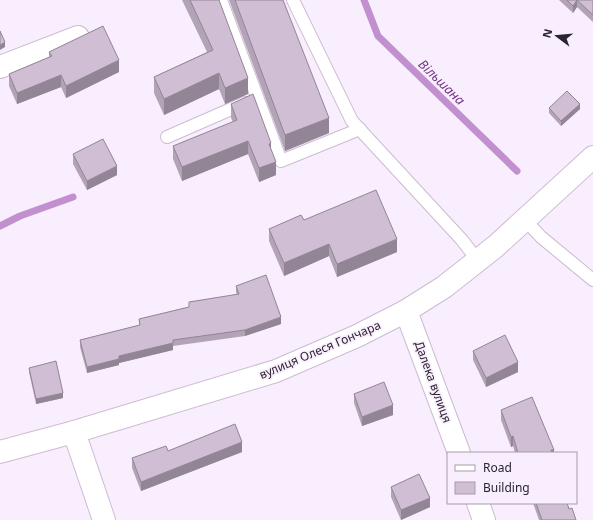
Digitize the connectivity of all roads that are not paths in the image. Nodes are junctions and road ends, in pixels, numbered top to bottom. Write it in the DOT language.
graph roads {
  1 [pos="221,0"];
  2 [pos="293,0"];
  3 [pos="78,37"];
  4 [pos="0,67"];
  5 [pos="257,98"];
  6 [pos="360,129"];
  7 [pos="167,137"];
  8 [pos="593,157"];
  9 [pos="526,220"];
  10 [pos="478,261"];
  11 [pos="593,280"];
  12 [pos="406,311"];
  13 [pos="74,432"];
  14 [pos="0,452"];
  15 [pos="459,452"];
  16 [pos="478,504"];
  17 [pos="104,520"];
  18 [pos="484,520"];
  1 -- 5 [label="lane"];
  2 -- 6 [label="lane"];
  3 -- 4 [label="main road"];
  5 -- 6 [label="lane"];
  5 -- 7 [label="lane"];
  6 -- 10 [label="lane"];
  8 -- 9 [label="main road, вулиця Олеся Гончара"];
  9 -- 10 [label="main road, вулиця Олеся Гончара"];
  9 -- 11 [label="lane"];
  10 -- 12 [label="main road, вулиця Олеся Гончара"];
  12 -- 13 [label="main road, вулиця Олеся Гончара"];
  12 -- 15 [label="main road, Далека вулиця"];
  13 -- 14 [label="main road, вулиця Олеся Гончара"];
  13 -- 17 [label="main road"];
  16 -- 18 [label="main road"];
}
